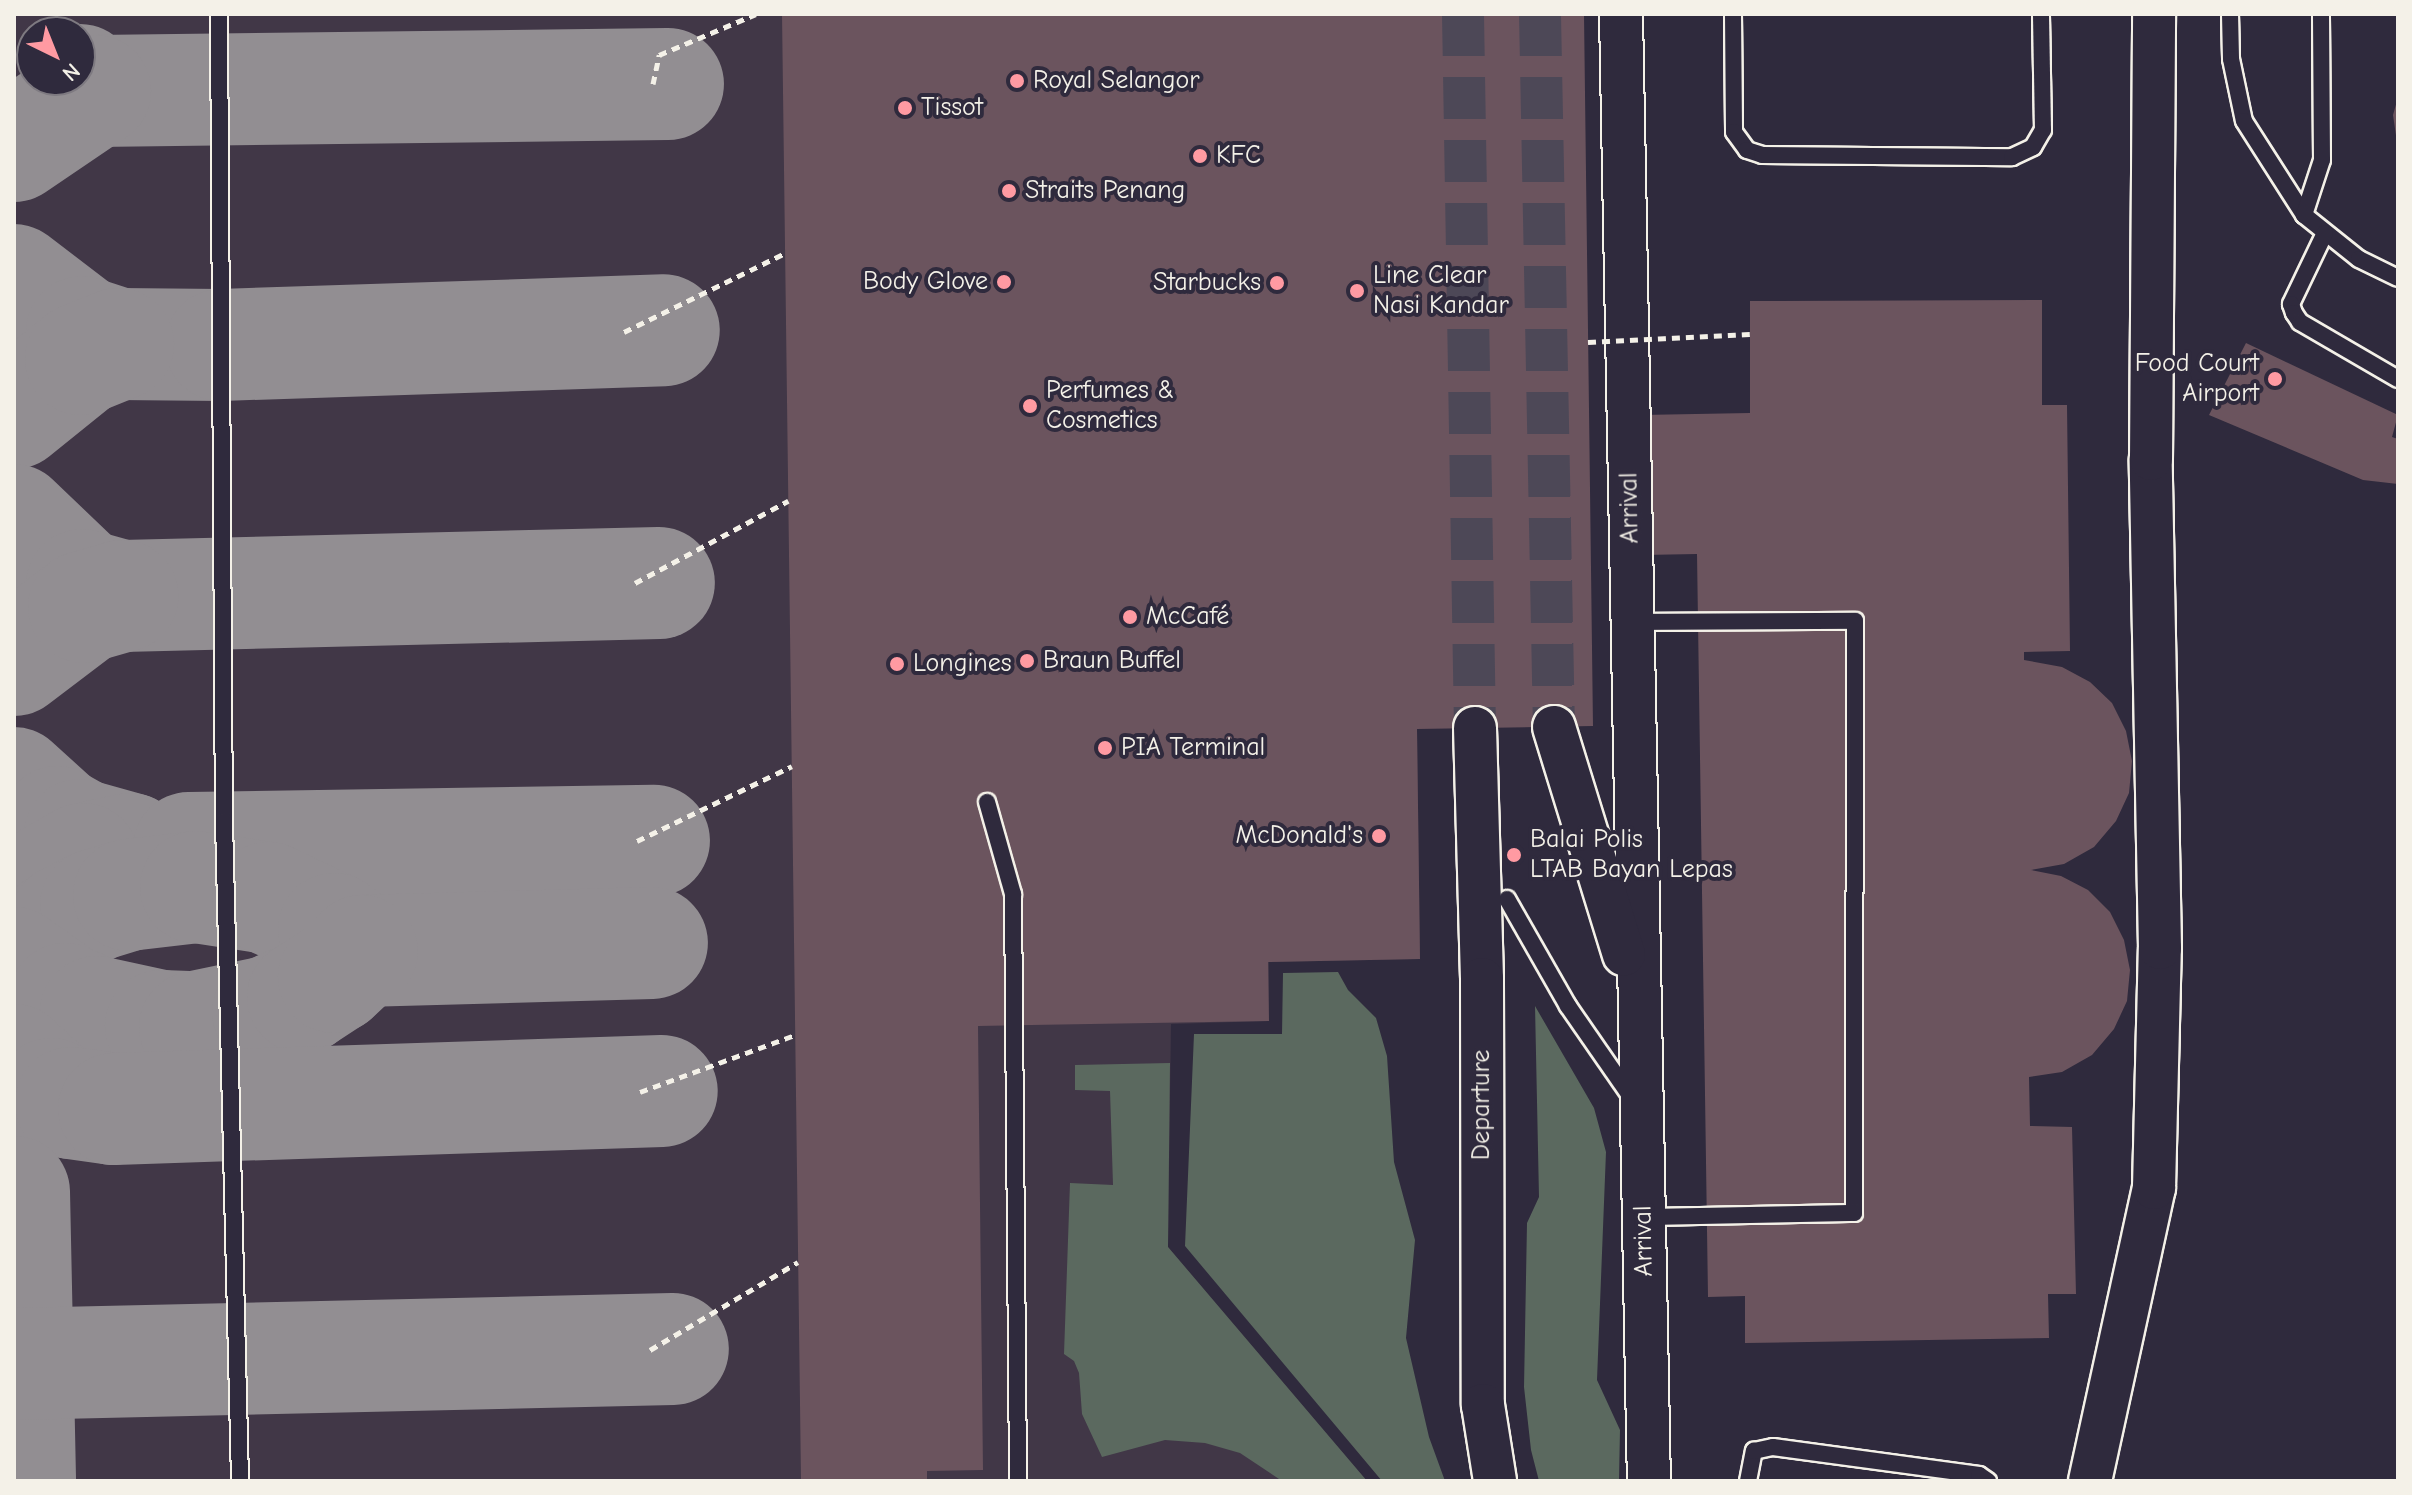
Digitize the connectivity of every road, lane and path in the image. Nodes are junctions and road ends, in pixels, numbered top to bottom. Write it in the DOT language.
graph roads {
  1 [pos="219,14"];
  2 [pos="756,14"];
  3 [pos="1621,14"];
  4 [pos="1733,14"];
  5 [pos="2041,14"];
  6 [pos="2154,14"];
  7 [pos="2230,14"];
  8 [pos="2321,14"];
  9 [pos="653,84"];
  10 [pos="2304,215"];
  11 [pos="2325,233"];
  12 [pos="785,253"];
  13 [pos="2398,278"];
  14 [pos="624,332"];
  15 [pos="1750,334"];
  16 [pos="1588,342"];
  17 [pos="2398,379"];
  18 [pos="788,501"];
  19 [pos="635,583"];
  20 [pos="1632,622"];
  21 [pos="1554,727"];
  22 [pos="1475,728"];
  23 [pos="792,766"];
  24 [pos="987,802"];
  25 [pos="637,841"];
  26 [pos="1507,899"];
  27 [pos="1638,1001"];
  28 [pos="795,1035"];
  29 [pos="640,1092"];
  30 [pos="1641,1111"];
  31 [pos="1643,1217"];
  32 [pos="798,1262"];
  33 [pos="650,1350"];
  34 [pos="240,1481"];
  35 [pos="1018,1481"];
  36 [pos="1495,1481"];
  37 [pos="1649,1481"];
  38 [pos="1748,1481"];
  39 [pos="1988,1481"];
  40 [pos="2090,1481"];
  1 -- 34 [label="lane"];
  2 -- 9 [label="path"];
  3 -- 20 [label="street, Arrival"];
  4 -- 5 [label="lane"];
  6 -- 40 [label="street"];
  7 -- 10 [label="lane"];
  8 -- 10 [label="lane"];
  10 -- 11 [label="lane"];
  11 -- 13 [label="lane"];
  11 -- 17 [label="lane"];
  12 -- 14 [label="path"];
  15 -- 16 [label="path, bridge"];
  18 -- 19 [label="path"];
  20 -- 27 [label="street, Arrival"];
  20 -- 31 [label="lane"];
  21 -- 27 [label="street, Arrival"];
  22 -- 36 [label="street, Departure"];
  23 -- 25 [label="path"];
  24 -- 35 [label="lane"];
  26 -- 30 [label="lane"];
  27 -- 30 [label="street, Arrival"];
  28 -- 29 [label="path"];
  30 -- 31 [label="street, Arrival"];
  31 -- 37 [label="street, Arrival"];
  32 -- 33 [label="path"];
  38 -- 39 [label="lane"];
}
